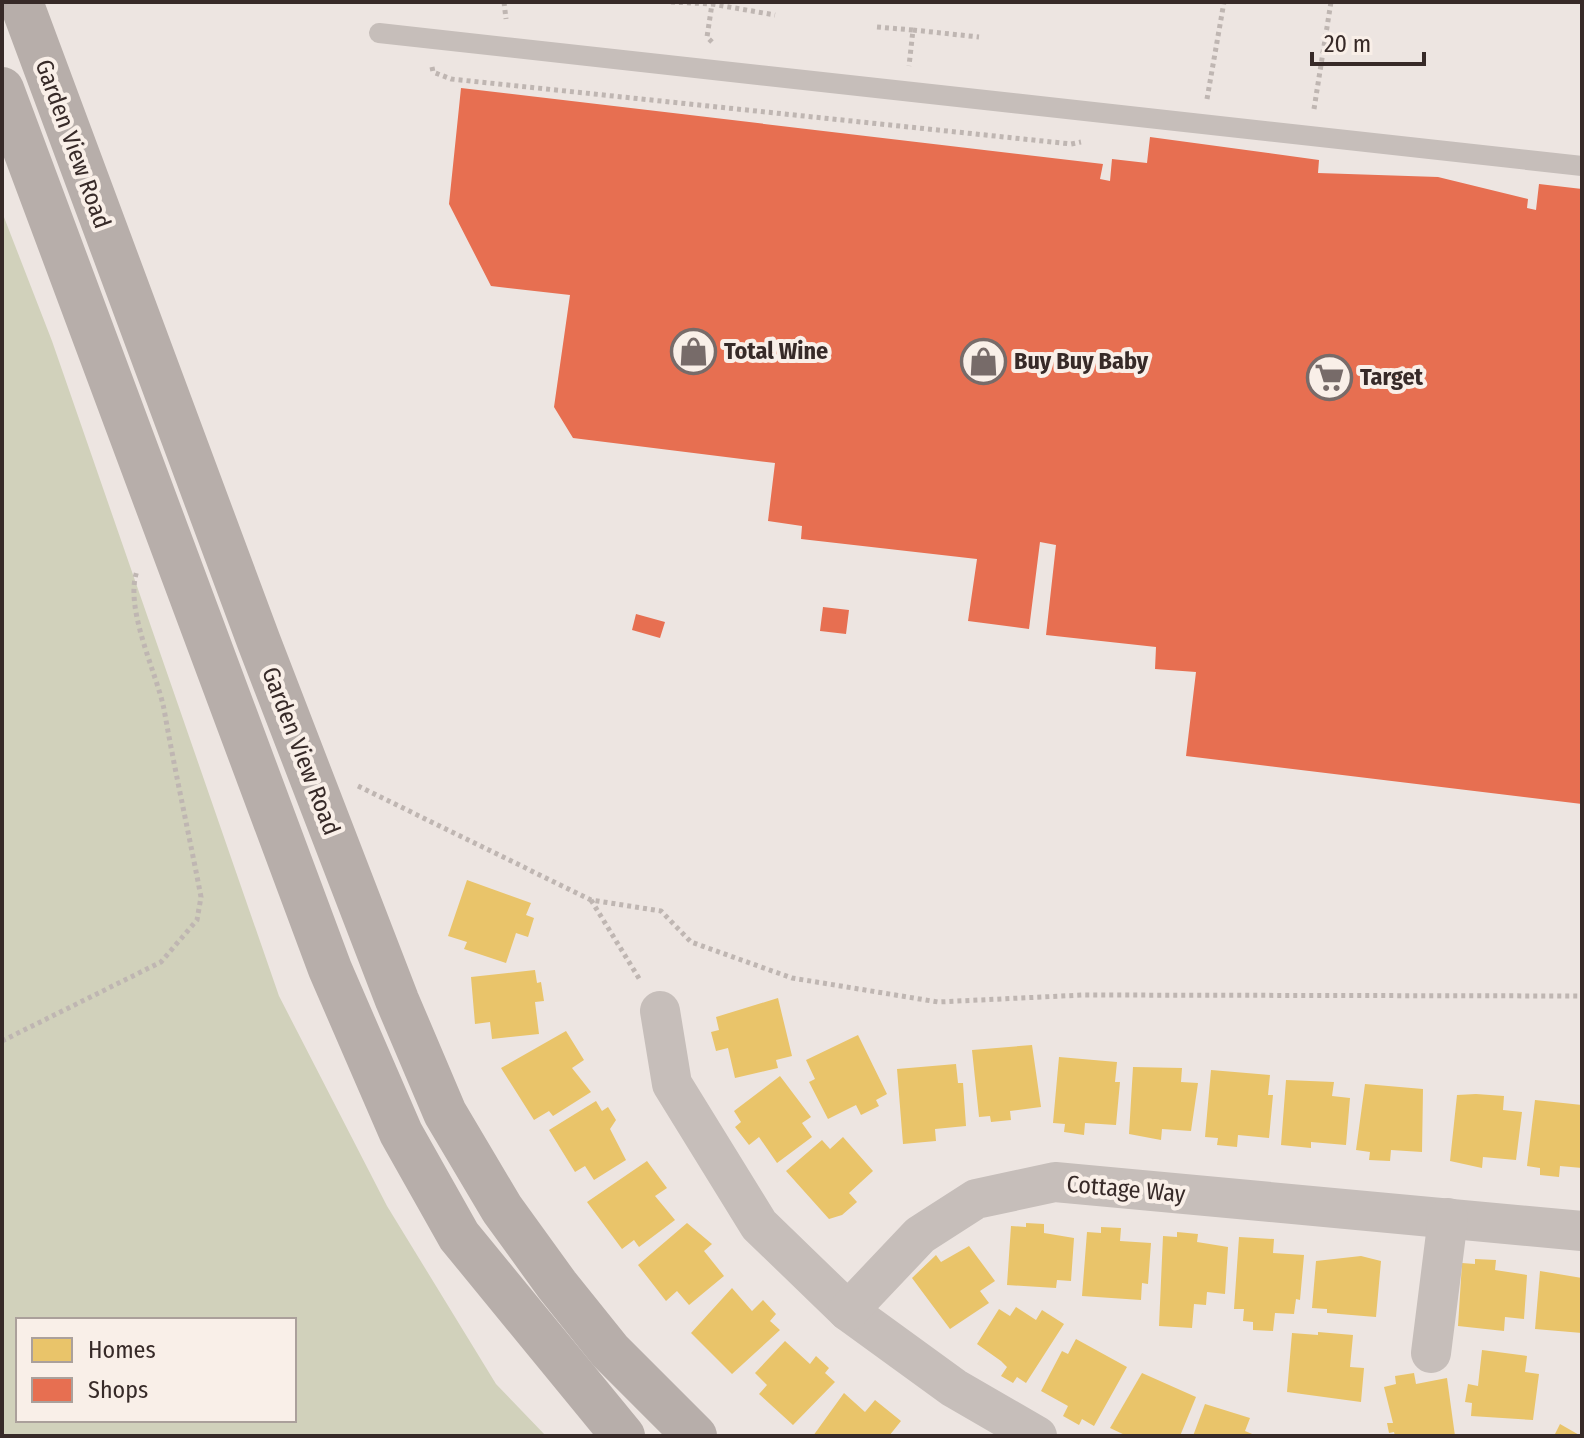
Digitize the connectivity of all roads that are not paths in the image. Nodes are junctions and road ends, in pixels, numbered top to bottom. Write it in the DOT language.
graph roads {
  1 [pos="21,2"];
  2 [pos="379,33"];
  3 [pos="2,89"];
  4 [pos="1582,166"];
  5 [pos="660,1011"];
  6 [pos="1448,1218"];
  7 [pos="1582,1231"];
  8 [pos="848,1311"];
  9 [pos="1431,1353"];
  10 [pos="623,1436"];
  11 [pos="695,1436"];
  12 [pos="1037,1436"];
  1 -- 11 [label="main road, Garden View Road"];
  2 -- 4 [label="lane"];
  3 -- 10 [label="main road, Garden View Road"];
  5 -- 8 [label="street"];
  6 -- 7 [label="street, Cottage Way"];
  6 -- 8 [label="street, Cottage Way"];
  6 -- 9 [label="street"];
  8 -- 12 [label="street"];
}
